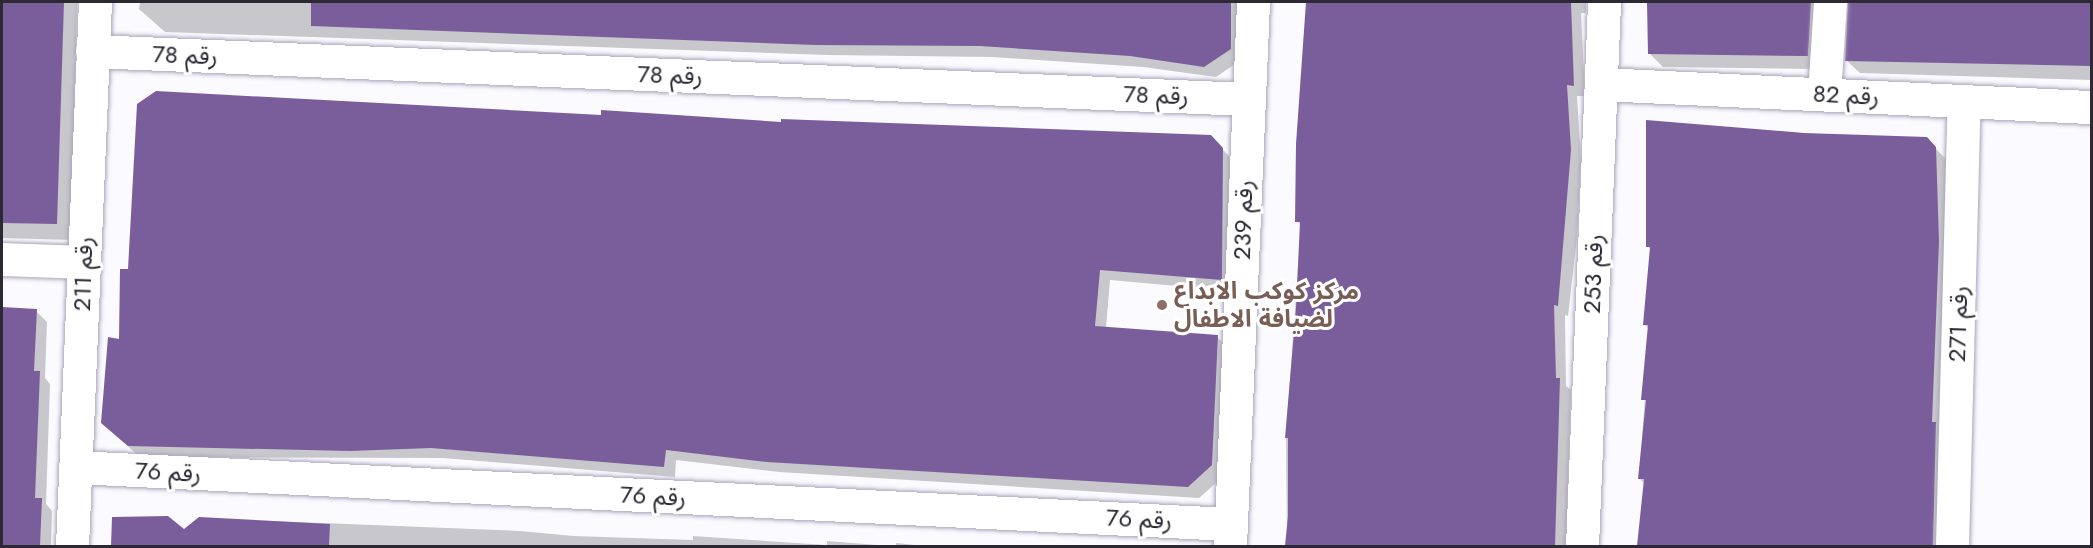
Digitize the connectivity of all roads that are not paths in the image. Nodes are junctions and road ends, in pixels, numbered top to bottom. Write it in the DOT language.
graph roads {
  1 [pos="94,2"];
  2 [pos="1253,2"];
  3 [pos="1604,2"];
  4 [pos="1830,2"];
  5 [pos="92,51"];
  6 [pos="1601,84"];
  7 [pos="1824,94"];
  8 [pos="1248,99"];
  9 [pos="1964,102"];
  10 [pos="2091,107"];
  11 [pos="2,259"];
  12 [pos="83,262"];
  13 [pos="76,467"];
  14 [pos="1231,535"];
  15 [pos="72,546"];
  16 [pos="1582,546"];
  17 [pos="1952,546"];
  1 -- 5 [label="street, رقم 211"];
  2 -- 8 [label="street, رقم 239"];
  3 -- 6 [label="street, رقم 253"];
  4 -- 7 [label="street"];
  5 -- 8 [label="street, رقم 78"];
  5 -- 12 [label="street, رقم 211"];
  6 -- 7 [label="street, رقم 82"];
  6 -- 16 [label="street, رقم 253"];
  7 -- 9 [label="street, رقم 82"];
  8 -- 14 [label="street, رقم 239"];
  9 -- 10 [label="street, رقم 82"];
  9 -- 17 [label="street, رقم 271"];
  11 -- 12 [label="street"];
  12 -- 13 [label="street, رقم 211"];
  13 -- 14 [label="street, رقم 76"];
  13 -- 15 [label="street, رقم 211"];
}
